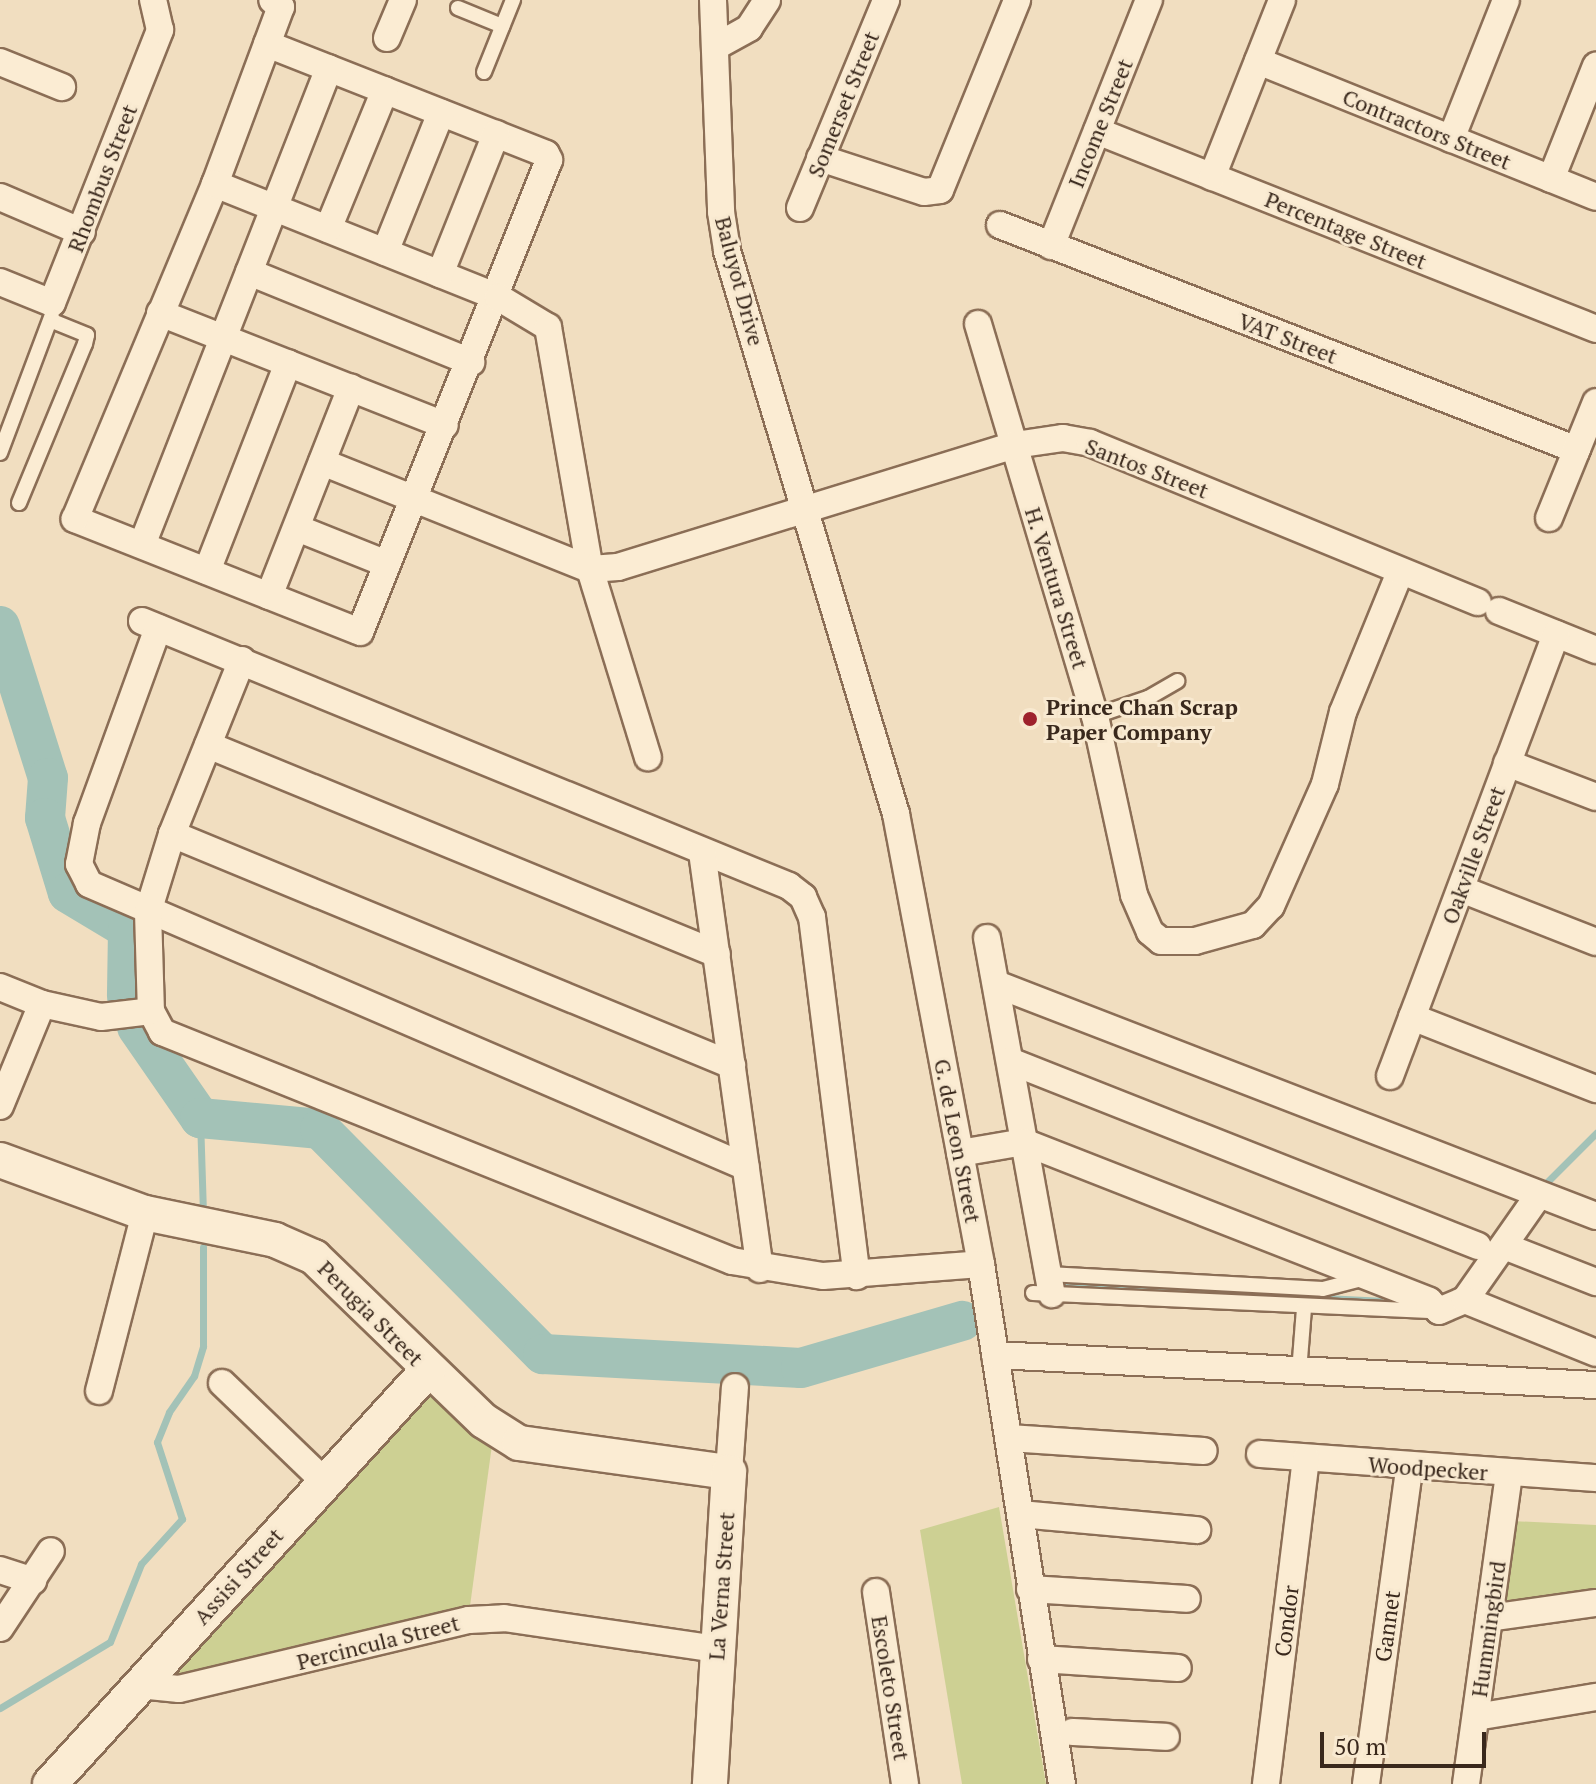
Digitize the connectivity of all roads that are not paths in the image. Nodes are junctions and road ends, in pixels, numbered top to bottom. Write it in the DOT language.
graph roads {
  1 [pos="153,0"];
  2 [pos="272,0"];
  3 [pos="403,0"];
  4 [pos="513,0"];
  5 [pos="713,0"];
  6 [pos="767,0"];
  7 [pos="886,0"];
  8 [pos="1017,0"];
  9 [pos="1149,0"];
  10 [pos="1282,0"];
  11 [pos="1506,0"];
  12 [pos="458,8"];
  13 [pos="502,26"];
  14 [pos="387,38"];
  15 [pos="267,44"];
  16 [pos="715,47"];
  17 [pos="1258,61"];
  18 [pos="0,62"];
  19 [pos="1596,66"];
  20 [pos="329,68"];
  21 [pos="484,72"];
  22 [pos="62,87"];
  23 [pos="385,90"];
  24 [pos="441,113"];
  25 [pos="1097,131"];
  26 [pos="496,134"];
  27 [pos="1451,139"];
  28 [pos="820,158"];
  29 [pos="1212,177"];
  30 [pos="1551,179"];
  31 [pos="215,184"];
  32 [pos="0,197"];
  33 [pos="1596,197"];
  34 [pos="274,208"];
  35 [pos="800,208"];
  36 [pos="1000,225"];
  37 [pos="328,229"];
  38 [pos="82,232"];
  39 [pos="1051,246"];
  40 [pos="385,252"];
  41 [pos="249,272"];
  42 [pos="440,274"];
  43 [pos="0,282"];
  44 [pos="498,297"];
  45 [pos="52,312"];
  46 [pos="160,313"];
  47 [pos="978,324"];
  48 [pos="1596,329"];
  49 [pos="223,338"];
  50 [pos="471,362"];
  51 [pos="288,363"];
  52 [pos="351,388"];
  53 [pos="1596,402"];
  54 [pos="445,425"];
  55 [pos="1015,445"];
  56 [pos="1577,450"];
  57 [pos="0,453"];
  58 [pos="322,462"];
  59 [pos="415,499"];
  60 [pos="19,503"];
  61 [pos="806,508"];
  62 [pos="1549,518"];
  63 [pos="297,528"];
  64 [pos="142,545"];
  65 [pos="387,564"];
  66 [pos="590,569"];
  67 [pos="207,571"];
  68 [pos="1400,572"];
  69 [pos="269,596"];
  70 [pos="1556,634"];
  71 [pos="1596,650"];
  72 [pos="242,660"];
  73 [pos="1178,681"];
  74 [pos="1095,716"];
  75 [pos="208,745"];
  76 [pos="648,757"];
  77 [pos="1507,763"];
  78 [pos="1596,797"];
  79 [pos="172,834"];
  80 [pos="702,852"];
  81 [pos="1461,889"];
  82 [pos="148,912"];
  83 [pos="987,938"];
  84 [pos="1596,942"];
  85 [pos="717,954"];
  86 [pos="996,984"];
  87 [pos="0,987"];
  88 [pos="42,1004"];
  89 [pos="151,1011"];
  90 [pos="1412,1017"];
  91 [pos="1010,1061"];
  92 [pos="732,1065"];
  93 [pos="1390,1076"];
  94 [pos="1596,1089"];
  95 [pos="0,1106"];
  96 [pos="1024,1142"];
  97 [pos="960,1153"];
  98 [pos="0,1160"];
  99 [pos="746,1167"];
  100 [pos="1538,1196"];
  101 [pos="145,1213"];
  102 [pos="1596,1216"];
  103 [pos="1491,1246"];
  104 [pos="981,1264"];
  105 [pos="760,1269"];
  106 [pos="857,1276"];
  107 [pos="1362,1279"];
  108 [pos="1596,1282"];
  109 [pos="1044,1287"];
  110 [pos="1465,1300"];
  111 [pos="1304,1309"];
  112 [pos="1439,1311"];
  113 [pos="1596,1353"];
  114 [pos="995,1355"];
  115 [pos="428,1370"];
  116 [pos="1299,1372"];
  117 [pos="222,1383"];
  118 [pos="1596,1385"];
  119 [pos="735,1387"];
  120 [pos="99,1391"];
  121 [pos="1009,1438"];
  122 [pos="1204,1451"];
  123 [pos="1260,1454"];
  124 [pos="1306,1458"];
  125 [pos="1409,1469"];
  126 [pos="729,1472"];
  127 [pos="1509,1474"];
  128 [pos="1596,1478"];
  129 [pos="325,1482"];
  130 [pos="1020,1514"];
  131 [pos="1197,1530"];
  132 [pos="51,1551"];
  133 [pos="0,1570"];
  134 [pos="33,1581"];
  135 [pos="1030,1589"];
  136 [pos="876,1592"];
  137 [pos="1187,1599"];
  138 [pos="1596,1603"];
  139 [pos="1489,1618"];
  140 [pos="0,1628"];
  141 [pos="716,1649"];
  142 [pos="1041,1659"];
  143 [pos="1178,1668"];
  144 [pos="139,1685"];
  145 [pos="1596,1697"];
  146 [pos="1476,1717"];
  147 [pos="1072,1732"];
  148 [pos="1166,1737"];
  149 [pos="50,1784"];
  150 [pos="710,1784"];
  151 [pos="905,1784"];
  152 [pos="1062,1784"];
  153 [pos="1266,1784"];
  154 [pos="1366,1784"];
  155 [pos="1466,1784"];
  1 -- 38 [label="street, Rhombus Street"];
  2 -- 15 [label="street"];
  3 -- 14 [label="street"];
  4 -- 13 [label="lane"];
  5 -- 16 [label="street, Baluyot Drive"];
  6 -- 16 [label="street"];
  7 -- 28 [label="street, Somerset Street"];
  8 -- 28 [label="street"];
  9 -- 25 [label="street, Income Street"];
  10 -- 17 [label="street"];
  11 -- 27 [label="street"];
  12 -- 13 [label="lane"];
  13 -- 21 [label="lane"];
  15 -- 20 [label="street"];
  15 -- 31 [label="street"];
  16 -- 61 [label="street, Baluyot Drive"];
  17 -- 27 [label="street, Contractors Street"];
  17 -- 29 [label="street"];
  18 -- 22 [label="street"];
  19 -- 30 [label="street"];
  20 -- 23 [label="street"];
  20 -- 34 [label="street"];
  23 -- 24 [label="street"];
  23 -- 37 [label="street"];
  24 -- 26 [label="street"];
  24 -- 40 [label="street"];
  25 -- 29 [label="street, Percentage Street"];
  25 -- 39 [label="street, Income Street"];
  26 -- 42 [label="street"];
  26 -- 44 [label="street"];
  27 -- 30 [label="street, Contractors Street"];
  28 -- 35 [label="street, Somerset Street"];
  29 -- 48 [label="street, Percentage Street"];
  30 -- 33 [label="street, Contractors Street"];
  31 -- 34 [label="street"];
  31 -- 46 [label="street"];
  32 -- 38 [label="street"];
  34 -- 37 [label="street"];
  34 -- 41 [label="street"];
  36 -- 39 [label="street, VAT Street"];
  37 -- 40 [label="street"];
  38 -- 45 [label="street, Rhombus Street"];
  39 -- 56 [label="street, VAT Street"];
  40 -- 42 [label="street"];
  41 -- 49 [label="street"];
  41 -- 50 [label="street"];
  42 -- 44 [label="street"];
  43 -- 45 [label="street"];
  44 -- 50 [label="street"];
  44 -- 66 [label="street"];
  45 -- 57 [label="lane"];
  45 -- 60 [label="lane"];
  46 -- 49 [label="street"];
  46 -- 64 [label="street"];
  47 -- 55 [label="street, H. Ventura Street"];
  49 -- 51 [label="street"];
  49 -- 64 [label="street"];
  50 -- 54 [label="street"];
  51 -- 52 [label="street"];
  51 -- 67 [label="street"];
  52 -- 54 [label="street"];
  52 -- 58 [label="street"];
  53 -- 56 [label="street"];
  54 -- 59 [label="street"];
  55 -- 61 [label="street, Santos Street"];
  55 -- 68 [label="street, Santos Street"];
  55 -- 74 [label="street, H. Ventura Street"];
  56 -- 62 [label="street"];
  58 -- 59 [label="street"];
  58 -- 63 [label="street"];
  59 -- 65 [label="street"];
  59 -- 66 [label="street"];
  61 -- 66 [label="street, Santos Street"];
  61 -- 97 [label="street, G. de Leon Street"];
  63 -- 65 [label="street"];
  63 -- 69 [label="street"];
  64 -- 67 [label="street"];
  65 -- 69 [label="street"];
  66 -- 76 [label="street"];
  67 -- 69 [label="street"];
  68 -- 70 [label="street, Santos Street"];
  68 -- 74 [label="street, H. Ventura Street"];
  70 -- 71 [label="street, Santos Street"];
  70 -- 77 [label="street, Oakville Street"];
  72 -- 75 [label="street"];
  72 -- 80 [label="street"];
  72 -- 82 [label="street"];
  73 -- 74 [label="lane"];
  75 -- 79 [label="street"];
  75 -- 85 [label="street"];
  77 -- 78 [label="street"];
  77 -- 81 [label="street, Oakville Street"];
  79 -- 82 [label="street"];
  79 -- 92 [label="street"];
  80 -- 85 [label="street"];
  80 -- 106 [label="street"];
  81 -- 84 [label="street"];
  81 -- 90 [label="street, Oakville Street"];
  82 -- 89 [label="street"];
  82 -- 99 [label="street"];
  83 -- 86 [label="street"];
  85 -- 92 [label="street"];
  86 -- 91 [label="street"];
  86 -- 100 [label="street"];
  87 -- 88 [label="street"];
  88 -- 89 [label="street"];
  88 -- 95 [label="street"];
  89 -- 105 [label="street"];
  90 -- 93 [label="street, Oakville Street"];
  90 -- 94 [label="street"];
  91 -- 96 [label="street"];
  91 -- 103 [label="street"];
  92 -- 99 [label="street"];
  96 -- 97 [label="street"];
  96 -- 107 [label="street"];
  96 -- 109 [label="street"];
  97 -- 104 [label="street, G. de Leon Street"];
  98 -- 101 [label="street, Perugia Street"];
  99 -- 105 [label="street"];
  100 -- 102 [label="street"];
  100 -- 103 [label="street"];
  101 -- 115 [label="street, Perugia Street"];
  101 -- 120 [label="street"];
  103 -- 108 [label="street"];
  103 -- 110 [label="street"];
  104 -- 106 [label="street"];
  104 -- 114 [label="street, G. de Leon Street"];
  105 -- 106 [label="street"];
  107 -- 109 [label="lane"];
  107 -- 112 [label="street"];
  109 -- 111 [label="lane"];
  110 -- 112 [label="street"];
  110 -- 113 [label="street"];
  111 -- 112 [label="lane"];
  111 -- 116 [label="lane"];
  114 -- 116 [label="street"];
  114 -- 121 [label="street, G. de Leon Street"];
  115 -- 126 [label="street, Perugia Street"];
  115 -- 129 [label="street, Assisi Street"];
  116 -- 118 [label="street"];
  117 -- 129 [label="street"];
  119 -- 126 [label="street, La Verna Street"];
  121 -- 122 [label="street"];
  121 -- 130 [label="street, G. de Leon Street"];
  123 -- 124 [label="street, Woodpecker"];
  124 -- 125 [label="street, Woodpecker"];
  124 -- 153 [label="street, Condor"];
  125 -- 127 [label="street, Woodpecker"];
  125 -- 154 [label="street, Gannet"];
  126 -- 141 [label="street, La Verna Street"];
  127 -- 128 [label="street, Woodpecker"];
  127 -- 139 [label="street, Hummingbird"];
  129 -- 144 [label="street, Assisi Street"];
  130 -- 131 [label="street"];
  130 -- 135 [label="street, G. de Leon Street"];
  132 -- 134 [label="street"];
  133 -- 134 [label="street"];
  134 -- 140 [label="street"];
  135 -- 137 [label="street"];
  135 -- 142 [label="street, G. de Leon Street"];
  136 -- 151 [label="street, Escoleto Street"];
  138 -- 139 [label="street"];
  139 -- 146 [label="street, Hummingbird"];
  141 -- 144 [label="street, Percincula Street"];
  141 -- 150 [label="street, La Verna Street"];
  142 -- 143 [label="street"];
  142 -- 152 [label="street, G. de Leon Street"];
  144 -- 149 [label="street, Assisi Street"];
  145 -- 146 [label="street"];
  146 -- 155 [label="street, Hummingbird"];
  147 -- 148 [label="street"];
}
